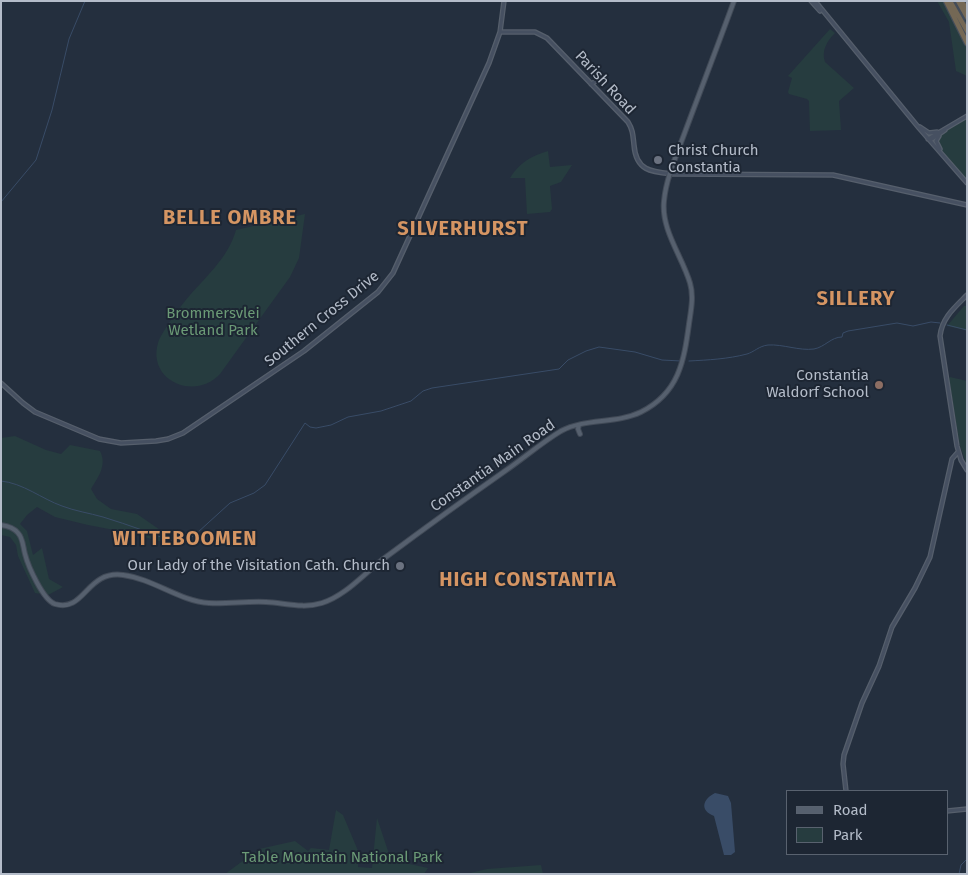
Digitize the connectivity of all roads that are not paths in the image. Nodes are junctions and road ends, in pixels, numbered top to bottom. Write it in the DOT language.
graph roads {
  1 [pos="504,1"];
  2 [pos="734,1"];
  3 [pos="813,1"];
  4 [pos="948,1"];
  5 [pos="960,1"];
  6 [pos="967,9"];
  7 [pos="967,17"];
  8 [pos="967,31"];
  9 [pos="500,32"];
  10 [pos="967,43"];
  11 [pos="596,80"];
  12 [pos="591,84"];
  13 [pos="967,116"];
  14 [pos="916,124"];
  15 [pos="920,127"];
  16 [pos="941,131"];
  17 [pos="930,139"];
  18 [pos="940,149"];
  19 [pos="947,160"];
  20 [pos="671,173"];
  21 [pos="967,182"];
  22 [pos="967,205"];
  23 [pos="967,296"];
  24 [pos="1,382"];
  25 [pos="579,425"];
  26 [pos="580,434"];
  27 [pos="959,453"];
  28 [pos="961,460"];
  29 [pos="952,461"];
  30 [pos="967,470"];
  31 [pos="1,525"];
  32 [pos="846,790"];
  33 [pos="967,809"];
  34 [pos="948,811"];
  1 -- 9 [label="street, Southern Cross Drive"];
  2 -- 20 [label="main road, Constantia Main Road"];
  3 -- 14 [label="street"];
  4 -- 8 [label="highway"];
  4 -- 10 [label="highway"];
  5 -- 6 [label="highway"];
  5 -- 7 [label="highway"];
  9 -- 12 [label="street, Parish Road"];
  9 -- 24 [label="street, Southern Cross Drive"];
  11 -- 12 [label="street"];
  12 -- 20 [label="street, Parish Road"];
  13 -- 16 [label="street"];
  14 -- 15 [label="street"];
  14 -- 17 [label="street"];
  15 -- 16 [label="street"];
  15 -- 17 [label="street"];
  16 -- 17 [label="street"];
  16 -- 18 [label="street"];
  17 -- 18 [label="street"];
  17 -- 19 [label="street"];
  18 -- 19 [label="street"];
  19 -- 21 [label="street"];
  20 -- 22 [label="street"];
  20 -- 25 [label="main road, Constantia Main Road"];
  23 -- 27 [label="street"];
  25 -- 26 [label="main road"];
  25 -- 31 [label="main road, Constantia Main Road"];
  27 -- 28 [label="street"];
  27 -- 29 [label="street"];
  28 -- 29 [label="street"];
  28 -- 30 [label="street"];
  29 -- 32 [label="street"];
  33 -- 34 [label="street"];
}
